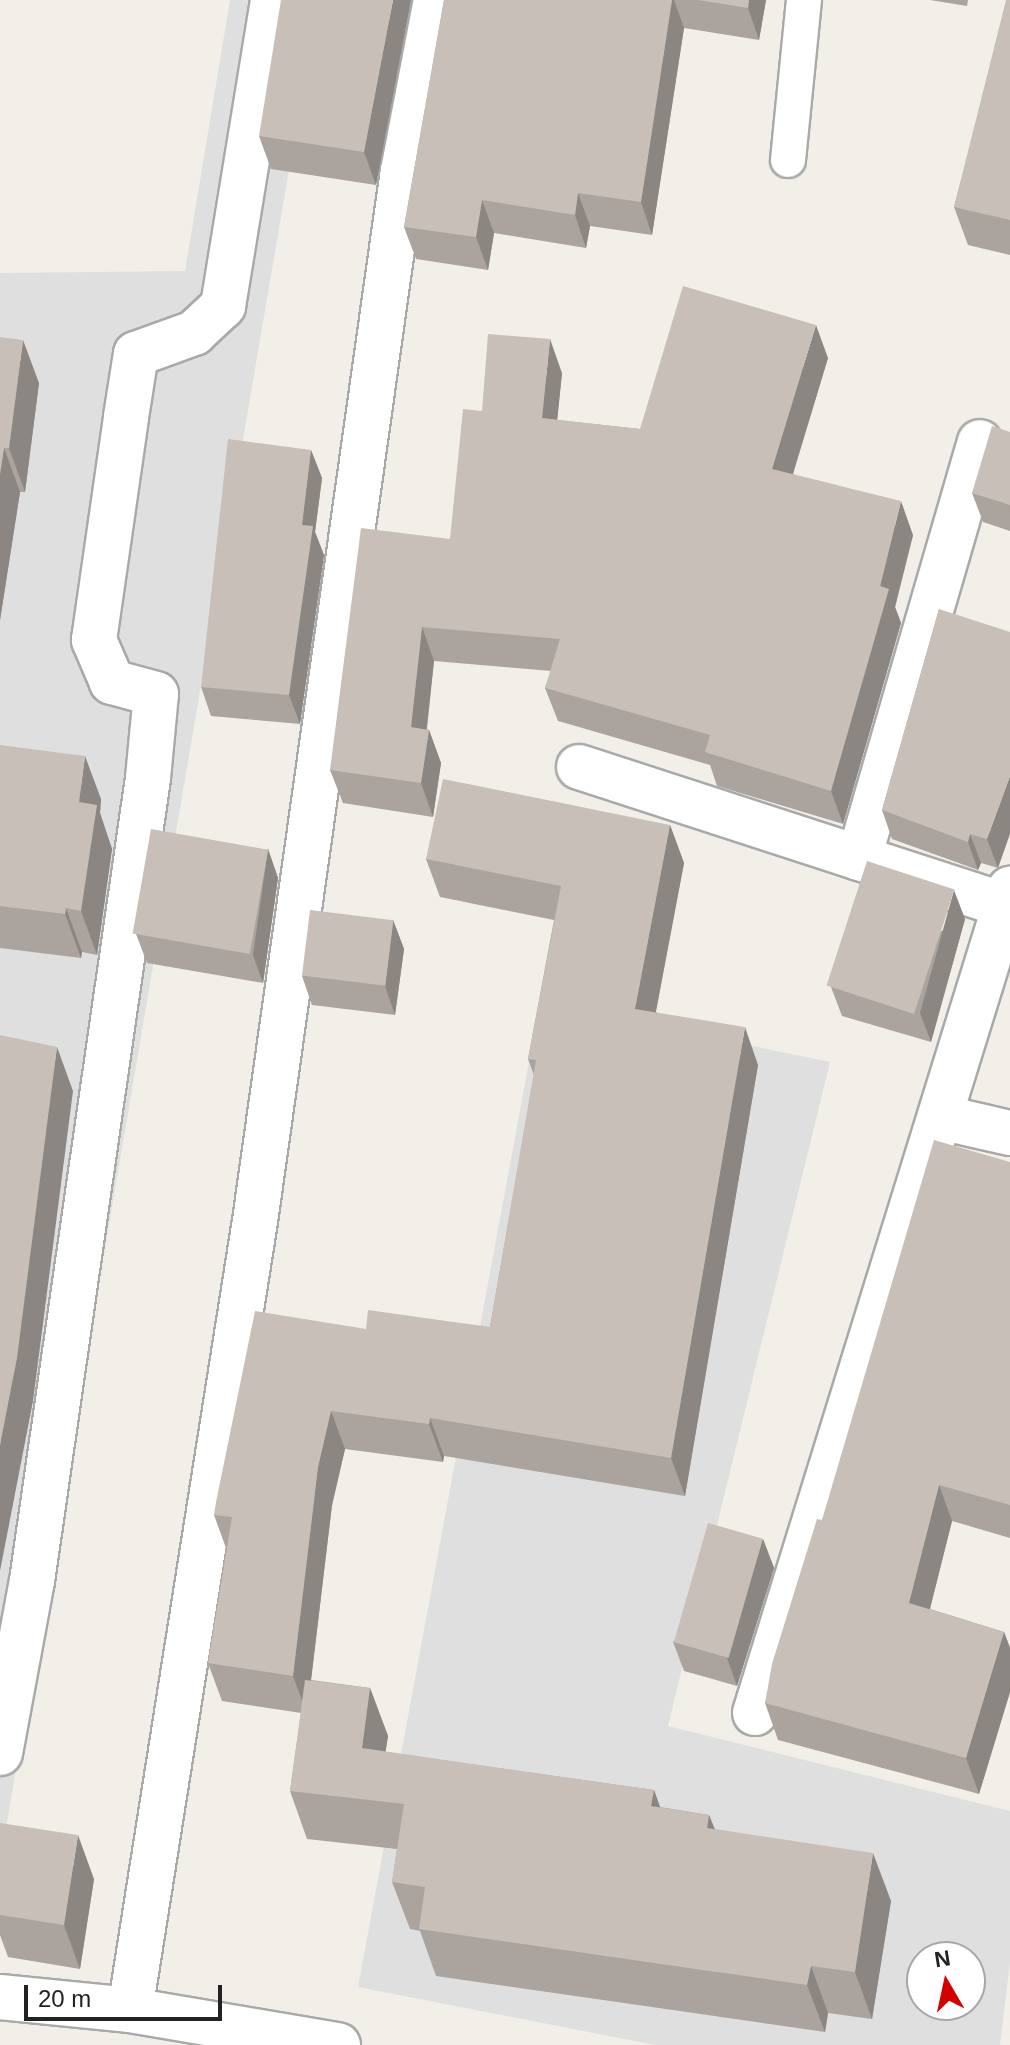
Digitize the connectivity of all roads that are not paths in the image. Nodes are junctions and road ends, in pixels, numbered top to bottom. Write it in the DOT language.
graph roads {
  1 [pos="273,0"];
  2 [pos="436,0"];
  3 [pos="804,0"];
  4 [pos="788,160"];
  5 [pos="980,442"];
  6 [pos="579,767"];
  7 [pos="859,858"];
  8 [pos="1008,901"];
  9 [pos="940,1117"];
  10 [pos="1010,1133"];
  11 [pos="755,1713"];
  12 [pos="0,1753"];
  13 [pos="0,1997"];
  14 [pos="130,2010"];
  15 [pos="338,2045"];
  1 -- 12 [label="street"];
  2 -- 14 [label="street"];
  3 -- 4 [label="lane"];
  5 -- 7 [label="street"];
  6 -- 7 [label="street"];
  7 -- 8 [label="street"];
  8 -- 9 [label="street"];
  9 -- 10 [label="street"];
  9 -- 11 [label="street"];
  13 -- 14 [label="street"];
  14 -- 15 [label="street"];
}
